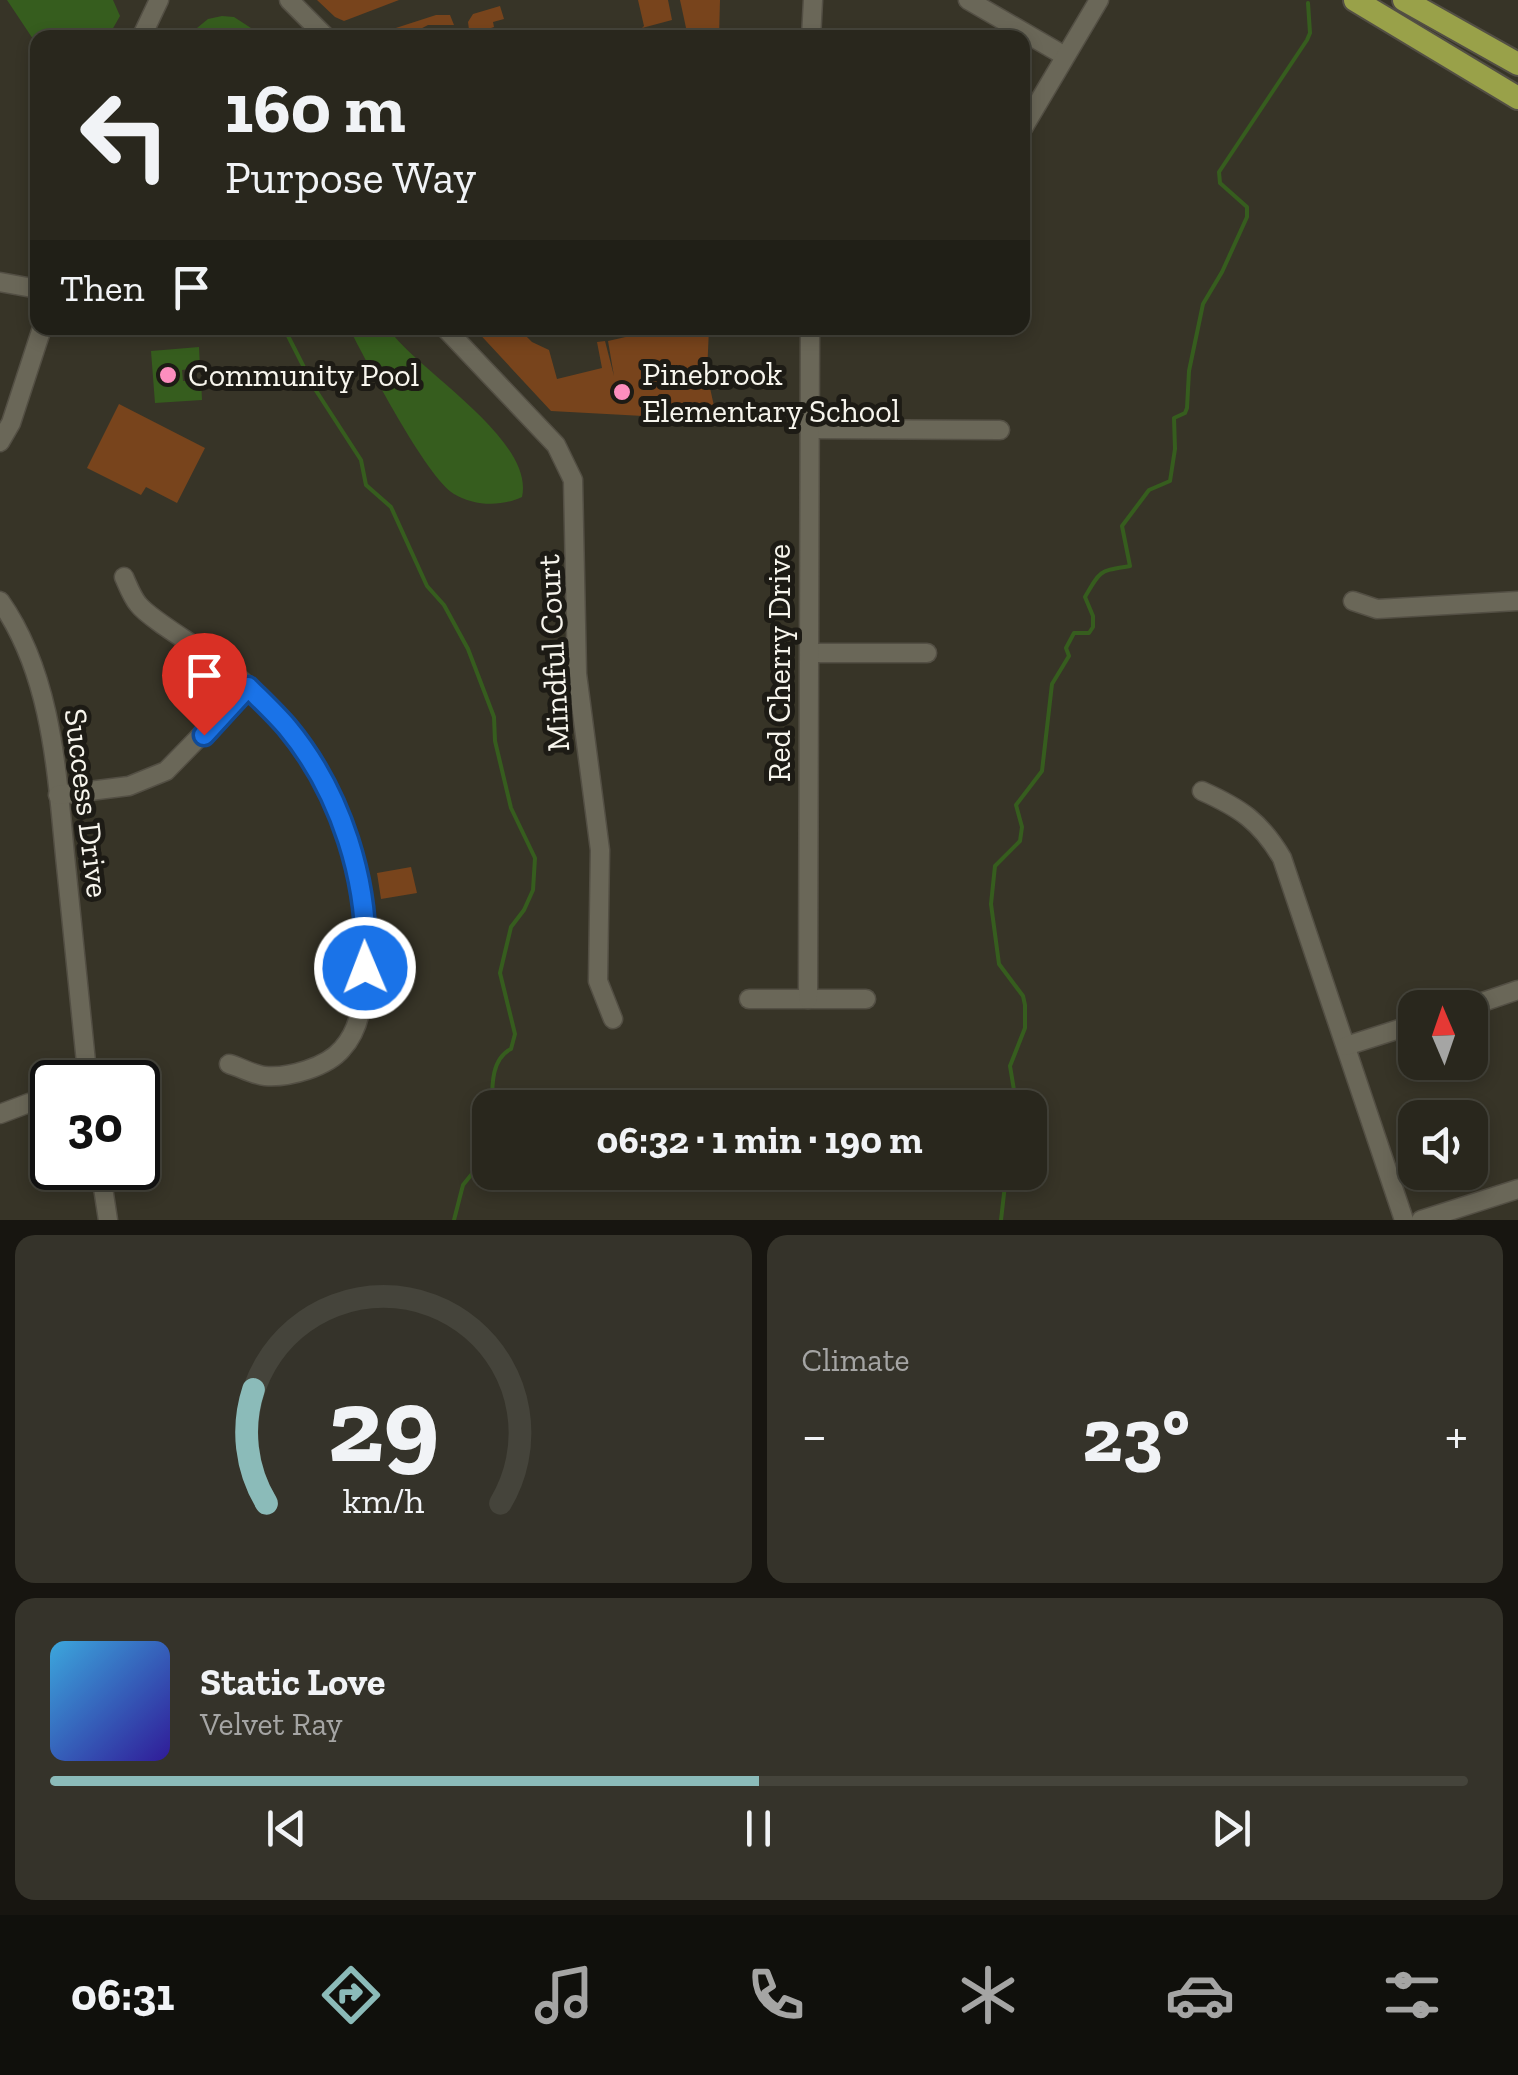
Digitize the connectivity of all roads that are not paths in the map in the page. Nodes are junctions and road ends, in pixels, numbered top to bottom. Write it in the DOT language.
graph roads {
  1 [pos="159,0"];
  2 [pos="289,0"];
  3 [pos="813,0"];
  4 [pos="1100,0"];
  5 [pos="1355,0"];
  6 [pos="1404,0"];
  7 [pos="973,1"];
  8 [pos="145,30"];
  9 [pos="320,30"];
  10 [pos="811,30"];
  11 [pos="1021,30"];
  12 [pos="1030,35"];
  13 [pos="1064,56"];
  14 [pos="1518,64"];
  15 [pos="1518,98"];
  16 [pos="1030,116"];
  17 [pos="0,282"];
  18 [pos="30,288"];
  19 [pos="40,335"];
  20 [pos="452,335"];
  21 [pos="810,335"];
  22 [pos="808,430"];
  23 [pos="1000,430"];
  24 [pos="0,442"];
  25 [pos="124,577"];
  26 [pos="0,601"];
  27 [pos="1353,601"];
  28 [pos="1518,601"];
  29 [pos="928,652"];
  30 [pos="810,653"];
  31 [pos="248,687"];
  32 [pos="1202,791"];
  33 [pos="58,794"];
  34 [pos="1518,990"];
  35 [pos="749,998"];
  36 [pos="808,999"];
  37 [pos="866,999"];
  38 [pos="1488,1000"];
  39 [pos="613,1019"];
  40 [pos="1398,1029"];
  41 [pos="1346,1046"];
  42 [pos="86,1060"];
  43 [pos="229,1064"];
  44 [pos="30,1103"];
  45 [pos="0,1114"];
  46 [pos="1518,1189"];
  47 [pos="103,1190"];
  48 [pos="108,1220"];
  49 [pos="1404,1220"];
  50 [pos="1421,1220"];
  1 -- 8 [label="street"];
  2 -- 9 [label="street"];
  3 -- 10 [label="street"];
  4 -- 13 [label="street"];
  5 -- 15 [label="main road"];
  6 -- 14 [label="main road"];
  7 -- 11 [label="street"];
  12 -- 13 [label="street"];
  13 -- 16 [label="street"];
  17 -- 18 [label="street"];
  19 -- 24 [label="street"];
  20 -- 39 [label="street, Mindful Court"];
  21 -- 22 [label="street, Red Cherry Drive"];
  22 -- 23 [label="street"];
  22 -- 30 [label="street, Red Cherry Drive"];
  25 -- 31 [label="street"];
  26 -- 33 [label="street, Success Drive"];
  27 -- 28 [label="street"];
  29 -- 30 [label="street"];
  30 -- 36 [label="street, Red Cherry Drive"];
  31 -- 33 [label="street"];
  31 -- 43 [label="street"];
  32 -- 41 [label="street"];
  33 -- 42 [label="street, Success Drive"];
  34 -- 38 [label="street"];
  35 -- 36 [label="street"];
  36 -- 37 [label="street"];
  40 -- 41 [label="street"];
  41 -- 49 [label="street"];
  44 -- 45 [label="street"];
  46 -- 50 [label="street"];
  47 -- 48 [label="street"];
}
